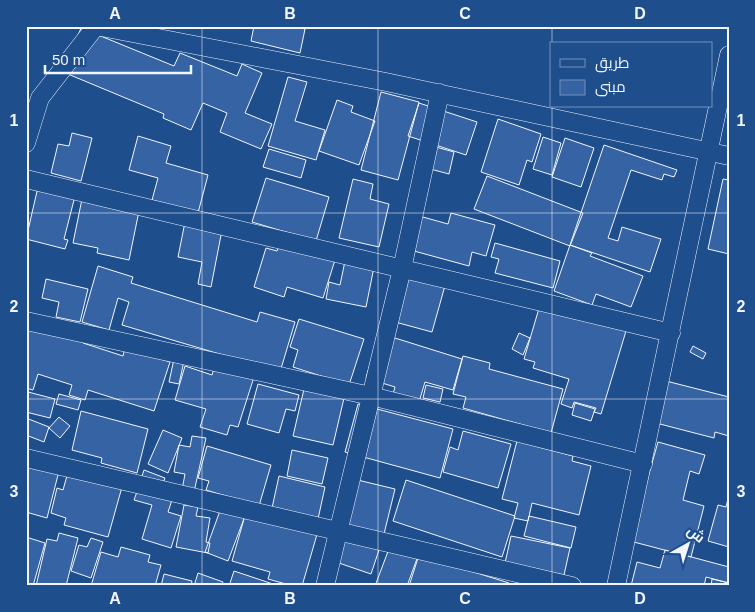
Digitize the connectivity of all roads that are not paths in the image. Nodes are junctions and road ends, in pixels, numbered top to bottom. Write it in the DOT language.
graph roads {
  1 [pos="729,55"];
  2 [pos="440,93"];
  3 [pos="26,143"];
  4 [pos="707,152"];
  5 [pos="729,156"];
  6 [pos="26,179"];
  7 [pos="402,269"];
  8 [pos="26,321"];
  9 [pos="671,332"];
  10 [pos="371,396"];
  11 [pos="26,458"];
  12 [pos="642,464"];
  13 [pos="338,531"];
  14 [pos="325,586"];
  15 [pos="572,586"];
  16 [pos="616,586"];
  1 -- 4 [label="street"];
  2 -- 3 [label="street"];
  2 -- 4 [label="street"];
  2 -- 7 [label="street"];
  4 -- 5 [label="street"];
  4 -- 9 [label="street"];
  6 -- 7 [label="street"];
  7 -- 9 [label="street"];
  7 -- 10 [label="street"];
  8 -- 10 [label="street"];
  9 -- 12 [label="street"];
  10 -- 12 [label="street"];
  10 -- 13 [label="street"];
  11 -- 13 [label="street"];
  12 -- 16 [label="street"];
  13 -- 14 [label="street"];
  13 -- 15 [label="street"];
}
